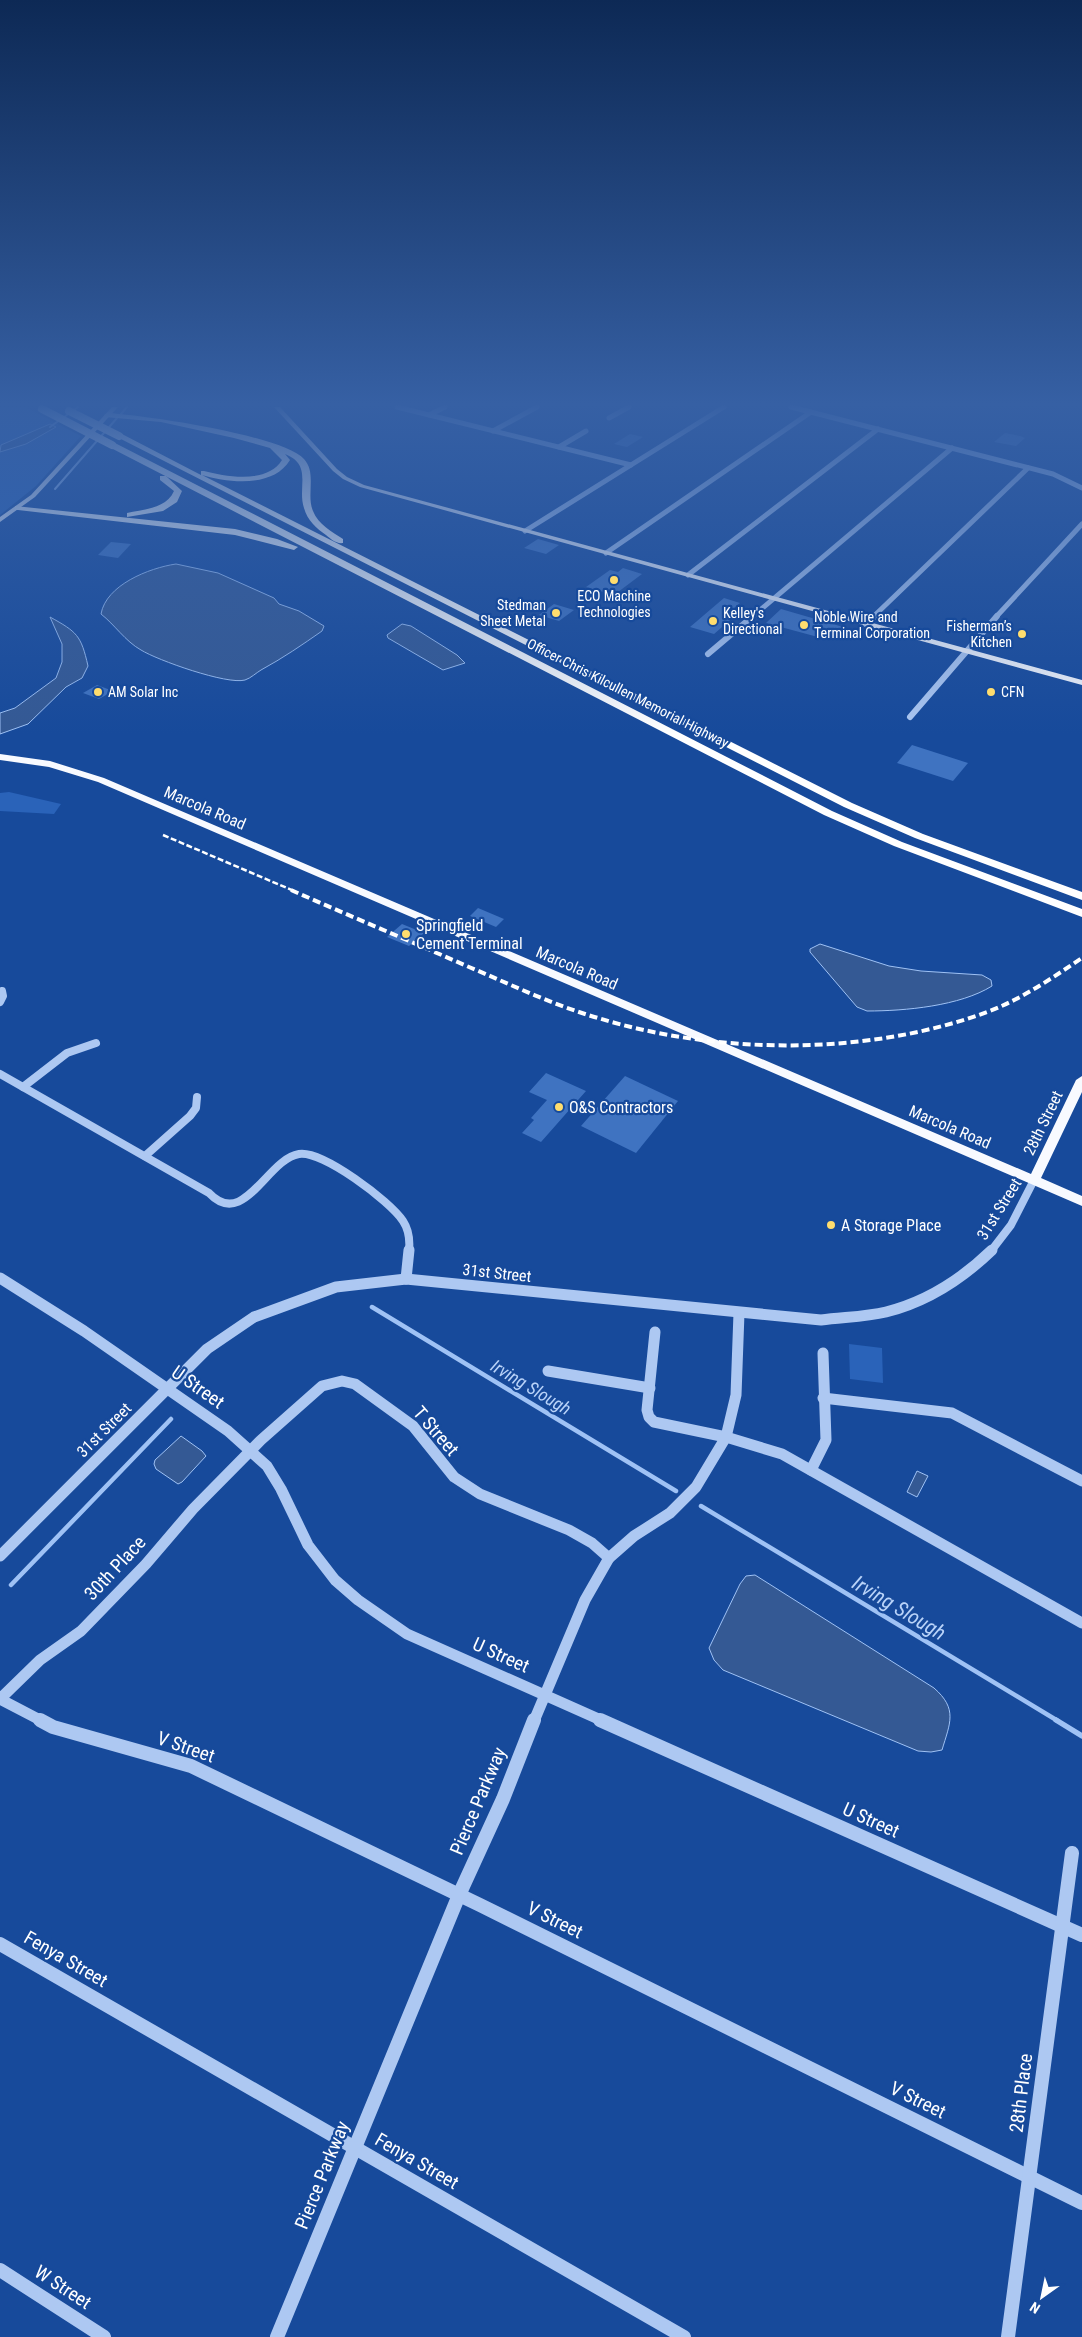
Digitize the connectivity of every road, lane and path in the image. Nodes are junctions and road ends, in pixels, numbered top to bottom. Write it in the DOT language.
graph roads {
  1 [pos="100,516"];
  2 [pos="250,516"];
  3 [pos="276,516"];
  4 [pos="314,516"];
  5 [pos="471,516"];
  6 [pos="549,516"];
  7 [pos="660,516"];
  8 [pos="765,516"];
  9 [pos="871,516"];
  10 [pos="978,516"];
  11 [pos="1082,524"];
  12 [pos="525,531"];
  13 [pos="606,553"];
  14 [pos="688,575"];
  15 [pos="415,587"];
  16 [pos="773,598"];
  17 [pos="418,602"];
  18 [pos="866,624"];
  19 [pos="967,651"];
  20 [pos="708,654"];
  21 [pos="1082,683"];
  22 [pos="910,717"];
  23 [pos="0,757"];
  24 [pos="1082,896"];
  25 [pos="1077,911"];
  26 [pos="2,991"];
  27 [pos="0,1002"];
  28 [pos="96,1043"];
  29 [pos="0,1074"];
  30 [pos="1082,1080"];
  31 [pos="23,1087"];
  32 [pos="197,1097"];
  33 [pos="145,1156"];
  34 [pos="1034,1180"];
  35 [pos="1082,1201"];
  36 [pos="0,1278"];
  37 [pos="406,1279"];
  38 [pos="739,1313"];
  39 [pos="655,1332"];
  40 [pos="823,1353"];
  41 [pos="548,1372"];
  42 [pos="167,1388"];
  43 [pos="650,1388"];
  44 [pos="824,1398"];
  45 [pos="726,1437"];
  46 [pos="250,1452"];
  47 [pos="811,1470"];
  48 [pos="1082,1481"];
  49 [pos="0,1556"];
  50 [pos="609,1558"];
  51 [pos="1081,1621"];
  52 [pos="544,1695"];
  53 [pos="0,1699"];
  54 [pos="1072,1853"];
  55 [pos="458,1895"];
  56 [pos="1062,1926"];
  57 [pos="1082,1935"];
  58 [pos="0,1944"];
  59 [pos="354,2148"];
  60 [pos="1030,2178"];
  61 [pos="1082,2203"];
  62 [pos="0,2270"];
  63 [pos="104,2337"];
  64 [pos="277,2337"];
  65 [pos="684,2337"];
  66 [pos="1008,2337"];
  1 -- 17 [label="highway"];
  2 -- 17 [label="highway, Officer Chris Kilcullen Memorial Highway"];
  3 -- 15 [label="highway, Officer Chris Kilcullen Memorial Highway"];
  4 -- 15 [label="highway"];
  5 -- 12 [label="main road"];
  6 -- 12 [label="street"];
  7 -- 13 [label="street"];
  8 -- 14 [label="street"];
  9 -- 16 [label="street"];
  10 -- 18 [label="street"];
  11 -- 19 [label="street"];
  12 -- 13 [label="main road"];
  13 -- 14 [label="main road"];
  14 -- 16 [label="main road"];
  15 -- 24 [label="highway, Officer Chris Kilcullen Memorial Highway"];
  16 -- 18 [label="main road"];
  16 -- 20 [label="street"];
  17 -- 25 [label="highway, Officer Chris Kilcullen Memorial Highway"];
  18 -- 19 [label="main road"];
  19 -- 21 [label="main road"];
  19 -- 22 [label="street"];
  23 -- 34 [label="main road, Marcola Road"];
  26 -- 27 [label="street"];
  28 -- 31 [label="street"];
  29 -- 31 [label="street"];
  30 -- 34 [label="main road, 28th Street"];
  31 -- 33 [label="street"];
  32 -- 33 [label="street"];
  33 -- 37 [label="street"];
  34 -- 35 [label="main road, Marcola Road"];
  34 -- 38 [label="street, 31st Street"];
  36 -- 42 [label="street, U Street"];
  37 -- 38 [label="street, 31st Street"];
  37 -- 42 [label="street, 31st Street"];
  38 -- 45 [label="street, Pierce Parkway"];
  39 -- 43 [label="street"];
  40 -- 44 [label="street"];
  41 -- 43 [label="street"];
  42 -- 46 [label="street, U Street"];
  42 -- 49 [label="street, 31st Street"];
  43 -- 45 [label="street"];
  44 -- 47 [label="street"];
  44 -- 48 [label="street"];
  45 -- 47 [label="street"];
  45 -- 50 [label="street, Pierce Parkway"];
  46 -- 50 [label="street, T Street"];
  46 -- 52 [label="street, U Street"];
  46 -- 53 [label="street, 30th Place"];
  47 -- 51 [label="street"];
  50 -- 52 [label="street, Pierce Parkway"];
  52 -- 55 [label="street, Pierce Parkway"];
  52 -- 56 [label="street, U Street"];
  53 -- 55 [label="street, V Street"];
  54 -- 56 [label="street, 28th Place"];
  55 -- 59 [label="street, Pierce Parkway"];
  55 -- 60 [label="street, V Street"];
  56 -- 57 [label="street, U Street"];
  56 -- 60 [label="street, 28th Place"];
  58 -- 59 [label="street, Fenya Street"];
  59 -- 64 [label="street, Pierce Parkway"];
  59 -- 65 [label="street, Fenya Street"];
  60 -- 61 [label="street, V Street"];
  60 -- 66 [label="street, 28th Place"];
  62 -- 63 [label="street, W Street"];
}
